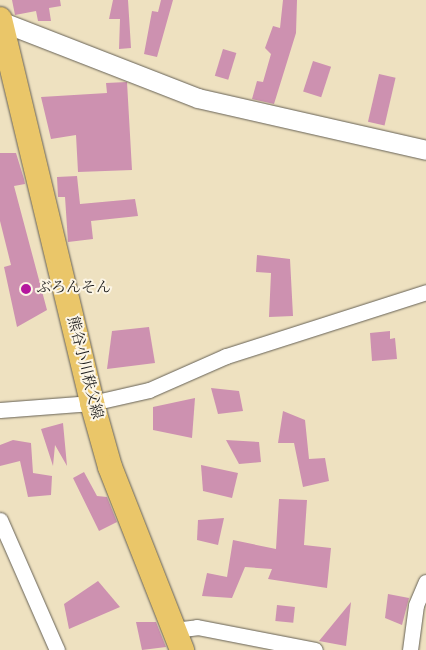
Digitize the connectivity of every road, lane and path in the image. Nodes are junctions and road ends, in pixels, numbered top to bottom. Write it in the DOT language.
graph roads {
  1 [pos="0,20"];
  2 [pos="426,150"];
  3 [pos="426,292"];
  4 [pos="92,403"];
  5 [pos="0,410"];
  6 [pos="0,520"];
  7 [pos="426,582"];
  8 [pos="178,640"];
  9 [pos="57,650"];
  10 [pos="315,650"];
  11 [pos="410,650"];
  1 -- 2 [label="street"];
  1 -- 4 [label="main road, 熊谷小川秩父線"];
  3 -- 4 [label="street"];
  4 -- 5 [label="street"];
  4 -- 8 [label="main road, 熊谷小川秩父線"];
  6 -- 9 [label="street"];
  7 -- 11 [label="street"];
  8 -- 10 [label="street"];
}
